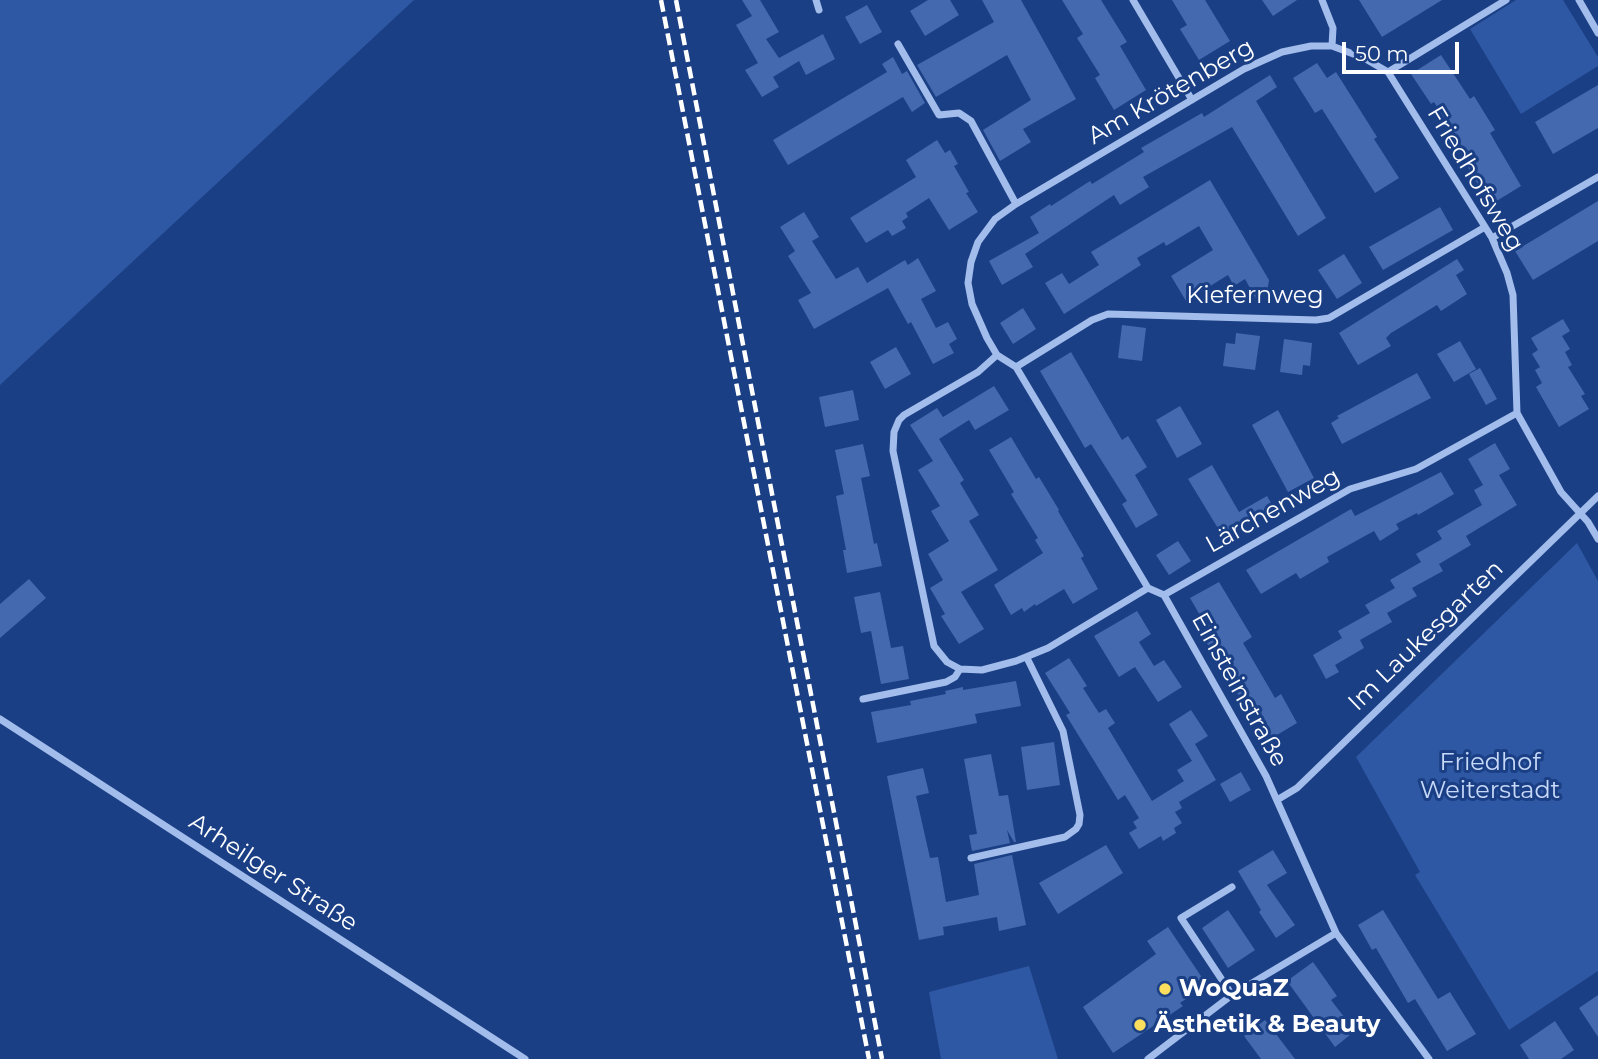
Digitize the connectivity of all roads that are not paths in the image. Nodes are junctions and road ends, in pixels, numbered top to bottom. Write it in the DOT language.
graph roads {
  1 [pos="816,0"];
  2 [pos="1133,0"];
  3 [pos="1322,0"];
  4 [pos="1506,0"];
  5 [pos="1579,0"];
  6 [pos="819,10"];
  7 [pos="1598,33"];
  8 [pos="898,44"];
  9 [pos="1332,46"];
  10 [pos="1388,72"];
  11 [pos="1192,100"];
  12 [pos="1598,177"];
  13 [pos="1016,204"];
  14 [pos="1485,227"];
  15 [pos="1492,238"];
  16 [pos="997,355"];
  17 [pos="1016,367"];
  18 [pos="1517,413"];
  19 [pos="1598,496"];
  20 [pos="1580,514"];
  21 [pos="1598,539"];
  22 [pos="1148,589"];
  23 [pos="1164,594"];
  24 [pos="1027,658"];
  25 [pos="960,669"];
  26 [pos="863,699"];
  27 [pos="0,719"];
  28 [pos="1277,800"];
  29 [pos="971,858"];
  30 [pos="1232,887"];
  31 [pos="1336,933"];
  32 [pos="1232,995"];
  33 [pos="525,1059"];
  34 [pos="1148,1059"];
  35 [pos="1429,1059"];
  1 -- 6 [label="street"];
  2 -- 11 [label="street"];
  3 -- 9 [label="street"];
  4 -- 10 [label="street"];
  5 -- 7 [label="street"];
  8 -- 13 [label="street"];
  9 -- 10 [label="street, Am Krötenberg"];
  9 -- 11 [label="street, Am Krötenberg"];
  10 -- 14 [label="street, Friedhofsweg"];
  11 -- 13 [label="street, Am Krötenberg"];
  12 -- 15 [label="street"];
  13 -- 16 [label="street, Am Krötenberg"];
  14 -- 15 [label="street, Friedhofsweg"];
  14 -- 17 [label="street, Kiefernweg"];
  15 -- 18 [label="street, Friedhofsweg"];
  16 -- 17 [label="street"];
  16 -- 25 [label="street"];
  17 -- 22 [label="street"];
  18 -- 20 [label="street, Friedhofsweg"];
  18 -- 23 [label="street, Lärchenweg"];
  19 -- 20 [label="street, Im Laukesgarten"];
  20 -- 21 [label="street, Friedhofsweg"];
  20 -- 28 [label="street, Im Laukesgarten"];
  22 -- 23 [label="street, Einsteinstraße"];
  22 -- 24 [label="street"];
  23 -- 28 [label="street, Einsteinstraße"];
  24 -- 25 [label="street"];
  24 -- 29 [label="street"];
  25 -- 26 [label="street"];
  27 -- 33 [label="street, Arheilger Straße"];
  28 -- 31 [label="street, Einsteinstraße"];
  30 -- 32 [label="street"];
  31 -- 32 [label="street"];
  31 -- 35 [label="street, Einsteinstraße"];
  32 -- 34 [label="street"];
}
